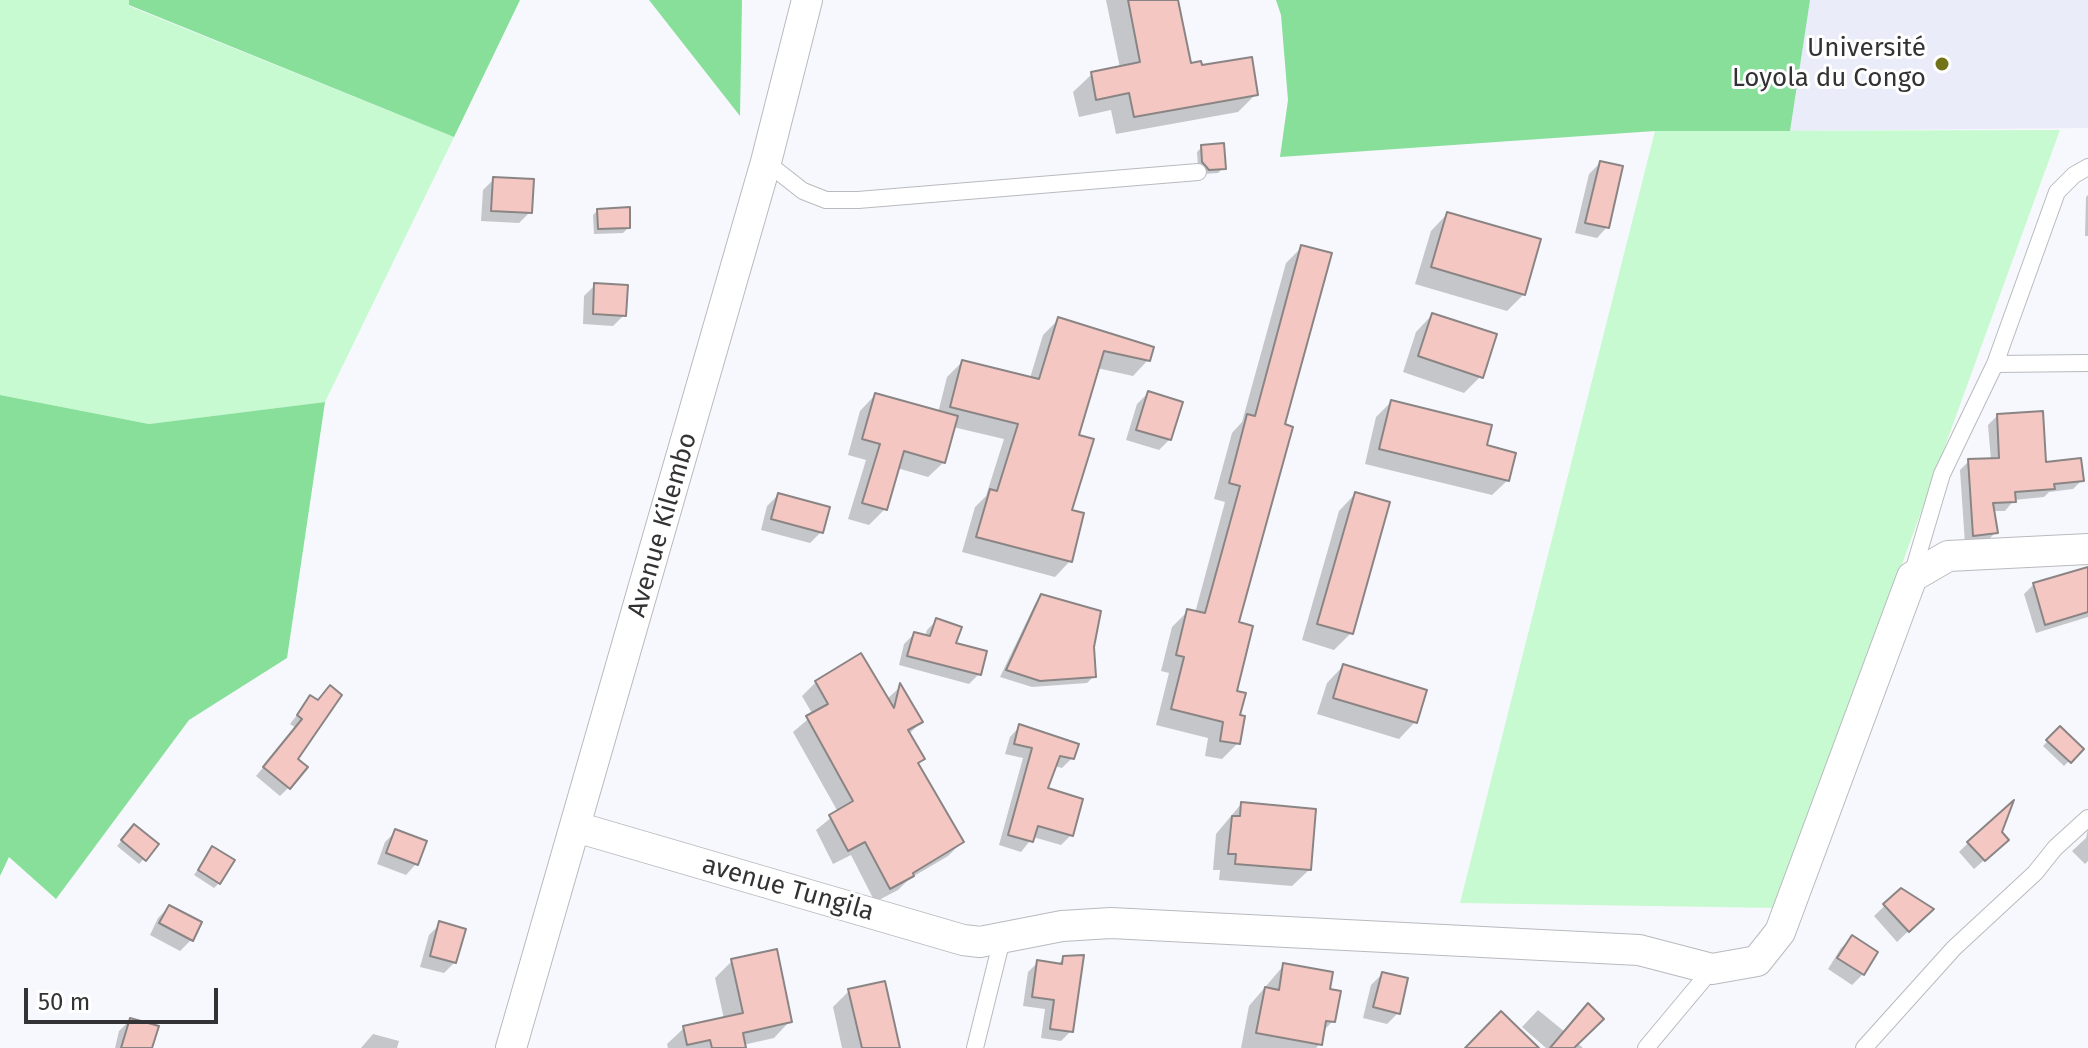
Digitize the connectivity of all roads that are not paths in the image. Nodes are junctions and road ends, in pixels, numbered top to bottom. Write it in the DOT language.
graph roads {
  1 [pos="807,0"];
  2 [pos="766,162"];
  3 [pos="2088,167"];
  4 [pos="1198,172"];
  5 [pos="2088,363"];
  6 [pos="1995,364"];
  7 [pos="2088,549"];
  8 [pos="1912,577"];
  9 [pos="2088,818"];
  10 [pos="576,827"];
  11 [pos="1002,939"];
  12 [pos="1712,969"];
  13 [pos="511,1048"];
  14 [pos="975,1048"];
  15 [pos="1646,1048"];
  16 [pos="1864,1048"];
  1 -- 2 [label="street, Avenue Kilembo"];
  2 -- 4 [label="lane"];
  2 -- 10 [label="street, Avenue Kilembo"];
  3 -- 6 [label="lane"];
  5 -- 6 [label="lane"];
  6 -- 8 [label="lane"];
  7 -- 8 [label="street"];
  8 -- 12 [label="street"];
  9 -- 16 [label="lane"];
  10 -- 11 [label="street, avenue Tungila"];
  10 -- 13 [label="street, Avenue Kilembo"];
  11 -- 12 [label="street, avenue Tungila"];
  11 -- 14 [label="lane"];
  12 -- 15 [label="lane"];
}
